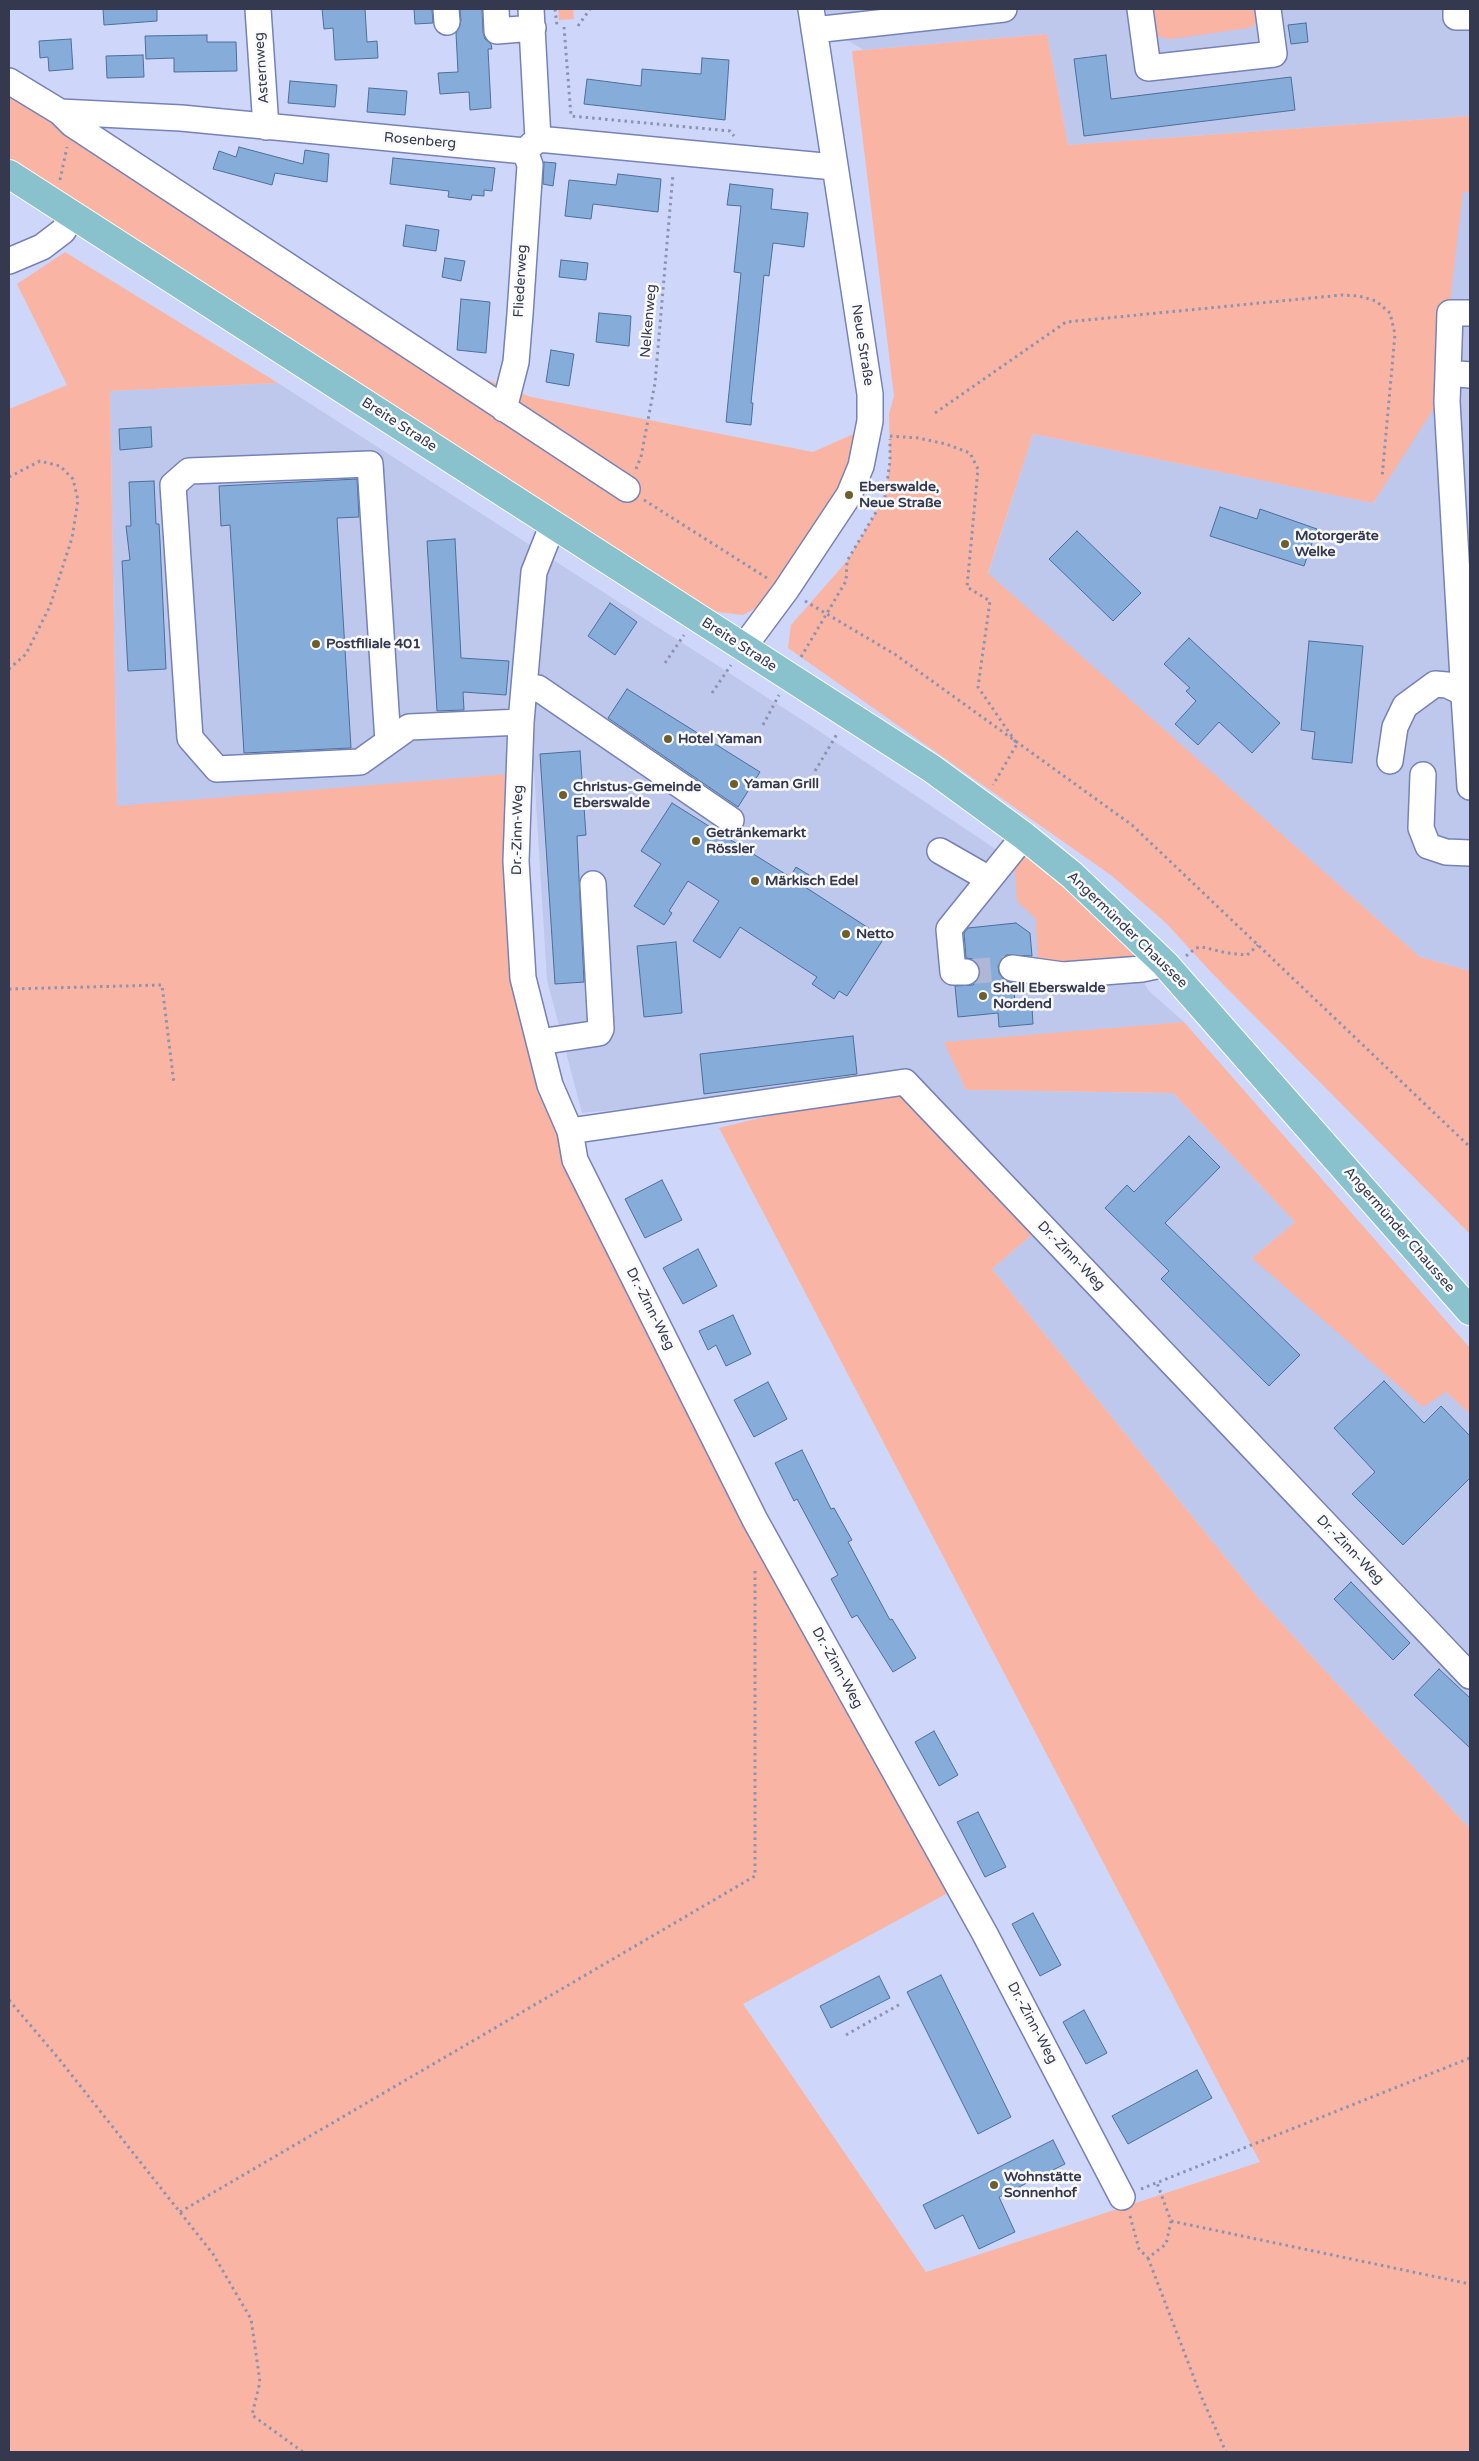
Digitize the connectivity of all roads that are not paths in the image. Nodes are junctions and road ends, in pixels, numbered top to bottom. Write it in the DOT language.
graph roads {
  1 [pos="258,9"];
  2 [pos="496,9"];
  3 [pos="1004,9"];
  4 [pos="1140,9"];
  5 [pos="1268,9"];
  6 [pos="1456,9"];
  7 [pos="1470,17"];
  8 [pos="812,20"];
  9 [pos="540,21"];
  10 [pos="9,81"];
  11 [pos="66,118"];
  12 [pos="266,127"];
  13 [pos="532,145"];
  14 [pos="834,166"];
  15 [pos="9,174"];
  16 [pos="64,209"];
  17 [pos="9,261"];
  18 [pos="1470,313"];
  19 [pos="1459,374"];
  20 [pos="504,409"];
  21 [pos="1460,464"];
  22 [pos="627,489"];
  23 [pos="553,524"];
  24 [pos="737,656"];
  25 [pos="788,678"];
  26 [pos="524,688"];
  27 [pos="1467,696"];
  28 [pos="521,722"];
  29 [pos="388,742"];
  30 [pos="1390,762"];
  31 [pos="1424,775"];
  32 [pos="1470,787"];
  33 [pos="731,820"];
  34 [pos="1024,836"];
  35 [pos="940,851"];
  36 [pos="1470,853"];
  37 [pos="989,879"];
  38 [pos="593,884"];
  39 [pos="1165,964"];
  40 [pos="1012,968"];
  41 [pos="966,972"];
  42 [pos="539,1042"];
  43 [pos="570,1131"];
  44 [pos="1470,1311"];
  45 [pos="1470,1676"];
  46 [pos="1122,2197"];
  1 -- 12 [label="street, Asternweg"];
  2 -- 9 [label="street"];
  3 -- 8 [label="street"];
  4 -- 5 [label="street"];
  6 -- 7 [label="street"];
  8 -- 14 [label="street, Neue Straße"];
  9 -- 13 [label="street, Fliederweg"];
  10 -- 11 [label="street, Rosenberg"];
  11 -- 12 [label="street, Rosenberg"];
  11 -- 20 [label="street"];
  12 -- 13 [label="street, Rosenberg"];
  13 -- 14 [label="street, Rosenberg"];
  13 -- 20 [label="street, Fliederweg"];
  14 -- 24 [label="street, Neue Straße"];
  15 -- 16 [label="main road, Breite Straße"];
  16 -- 17 [label="street"];
  16 -- 23 [label="main road, Breite Straße"];
  18 -- 19 [label="street"];
  19 -- 21 [label="street"];
  20 -- 22 [label="street"];
  21 -- 27 [label="street"];
  23 -- 24 [label="main road, Breite Straße"];
  23 -- 26 [label="street, Dr.-Zinn-Weg"];
  24 -- 25 [label="main road, Breite Straße"];
  25 -- 34 [label="main road, Angermünder Chaussee"];
  26 -- 28 [label="street, Dr.-Zinn-Weg"];
  26 -- 33 [label="street"];
  27 -- 30 [label="street"];
  27 -- 32 [label="street"];
  28 -- 29 [label="street"];
  28 -- 42 [label="street, Dr.-Zinn-Weg"];
  29 -- 29 [label="street"];
  31 -- 36 [label="street"];
  34 -- 37 [label="street"];
  34 -- 39 [label="main road, Angermünder Chaussee"];
  35 -- 37 [label="street"];
  37 -- 41 [label="street"];
  38 -- 42 [label="street"];
  39 -- 40 [label="street"];
  39 -- 44 [label="main road, Angermünder Chaussee"];
  42 -- 43 [label="street, Dr.-Zinn-Weg"];
  43 -- 45 [label="street, Dr.-Zinn-Weg"];
  43 -- 46 [label="street, Dr.-Zinn-Weg"];
}
